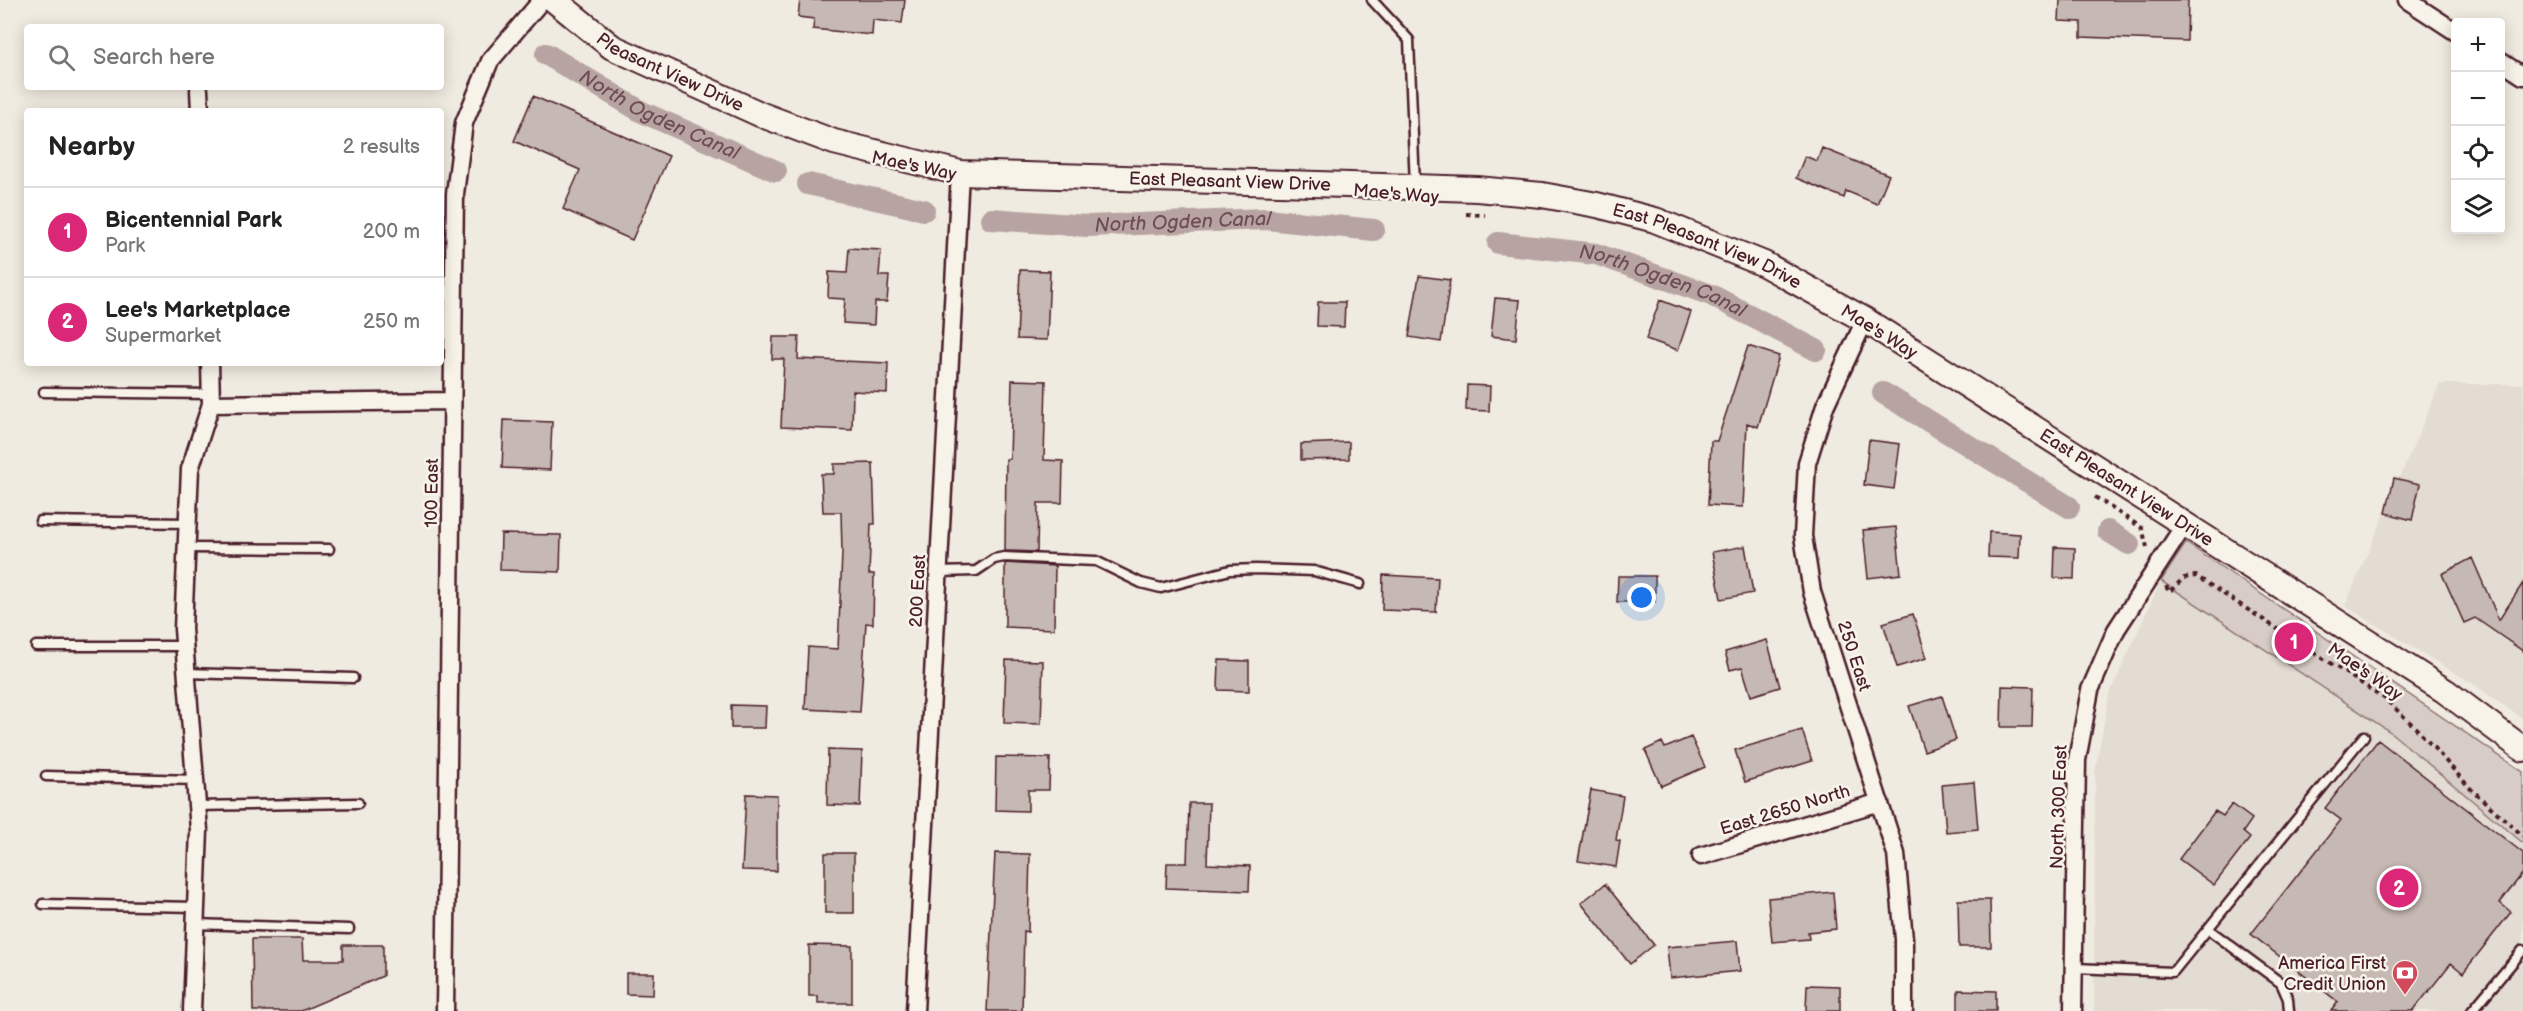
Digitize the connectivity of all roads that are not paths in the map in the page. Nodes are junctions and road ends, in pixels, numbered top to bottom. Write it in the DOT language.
graph roads {
  1 [pos="542,0"];
  2 [pos="554,0"];
  3 [pos="1372,0"];
  4 [pos="2407,0"];
  5 [pos="2451,29"];
  6 [pos="2505,64"];
  7 [pos="2523,76"];
  8 [pos="199,90"];
  9 [pos="200,108"];
  10 [pos="762,115"];
  11 [pos="960,173"];
  12 [pos="1415,186"];
  13 [pos="1865,320"];
  14 [pos="210,366"];
  15 [pos="44,392"];
  16 [pos="211,399"];
  17 [pos="452,401"];
  18 [pos="40,521"];
  19 [pos="188,523"];
  20 [pos="2185,524"];
  21 [pos="187,548"];
  22 [pos="330,549"];
  23 [pos="938,572"];
  24 [pos="1360,584"];
  25 [pos="36,646"];
  26 [pos="184,646"];
  27 [pos="186,673"];
  28 [pos="352,678"];
  29 [pos="2364,736"];
  30 [pos="2523,749"];
  31 [pos="46,776"];
  32 [pos="195,780"];
  33 [pos="1880,802"];
  34 [pos="358,803"];
  35 [pos="197,806"];
  36 [pos="1701,856"];
  37 [pos="43,904"];
  38 [pos="195,916"];
  39 [pos="349,929"];
  40 [pos="2208,929"];
  41 [pos="2523,950"];
  42 [pos="2074,968"];
  43 [pos="192,1011"];
  44 [pos="445,1011"];
  45 [pos="915,1011"];
  46 [pos="1904,1011"];
  47 [pos="2073,1011"];
  48 [pos="2289,1011"];
  49 [pos="2472,1011"];
  1 -- 17 [label="street, 100 East"];
  2 -- 10 [label="street, Pleasant View Drive"];
  3 -- 12 [label="lane"];
  4 -- 5 [label="street"];
  6 -- 7 [label="street"];
  8 -- 9 [label="street"];
  10 -- 11 [label="street, East Pleasant View Drive"];
  11 -- 12 [label="street, East Pleasant View Drive"];
  11 -- 23 [label="street, 200 East"];
  12 -- 13 [label="street, East Pleasant View Drive"];
  13 -- 20 [label="street, East Pleasant View Drive"];
  13 -- 33 [label="street, 250 East"];
  14 -- 16 [label="street"];
  15 -- 16 [label="lane"];
  16 -- 17 [label="street"];
  16 -- 19 [label="street"];
  17 -- 44 [label="street, 100 East"];
  18 -- 19 [label="lane"];
  19 -- 21 [label="street"];
  20 -- 30 [label="street, East Pleasant View Drive"];
  20 -- 42 [label="street, North 300 East"];
  21 -- 22 [label="lane"];
  21 -- 26 [label="street"];
  23 -- 24 [label="lane"];
  23 -- 45 [label="street, 200 East"];
  25 -- 26 [label="lane"];
  26 -- 27 [label="street"];
  27 -- 28 [label="lane"];
  27 -- 32 [label="street"];
  29 -- 40 [label="lane"];
  31 -- 32 [label="lane"];
  32 -- 35 [label="street"];
  33 -- 36 [label="street, East 2650 North"];
  33 -- 46 [label="street, 250 East"];
  34 -- 35 [label="lane"];
  35 -- 38 [label="street"];
  37 -- 38 [label="lane"];
  38 -- 39 [label="lane"];
  38 -- 43 [label="street"];
  40 -- 42 [label="lane"];
  40 -- 48 [label="lane"];
  41 -- 49 [label="lane"];
  42 -- 47 [label="street, North 300 East"];
}
